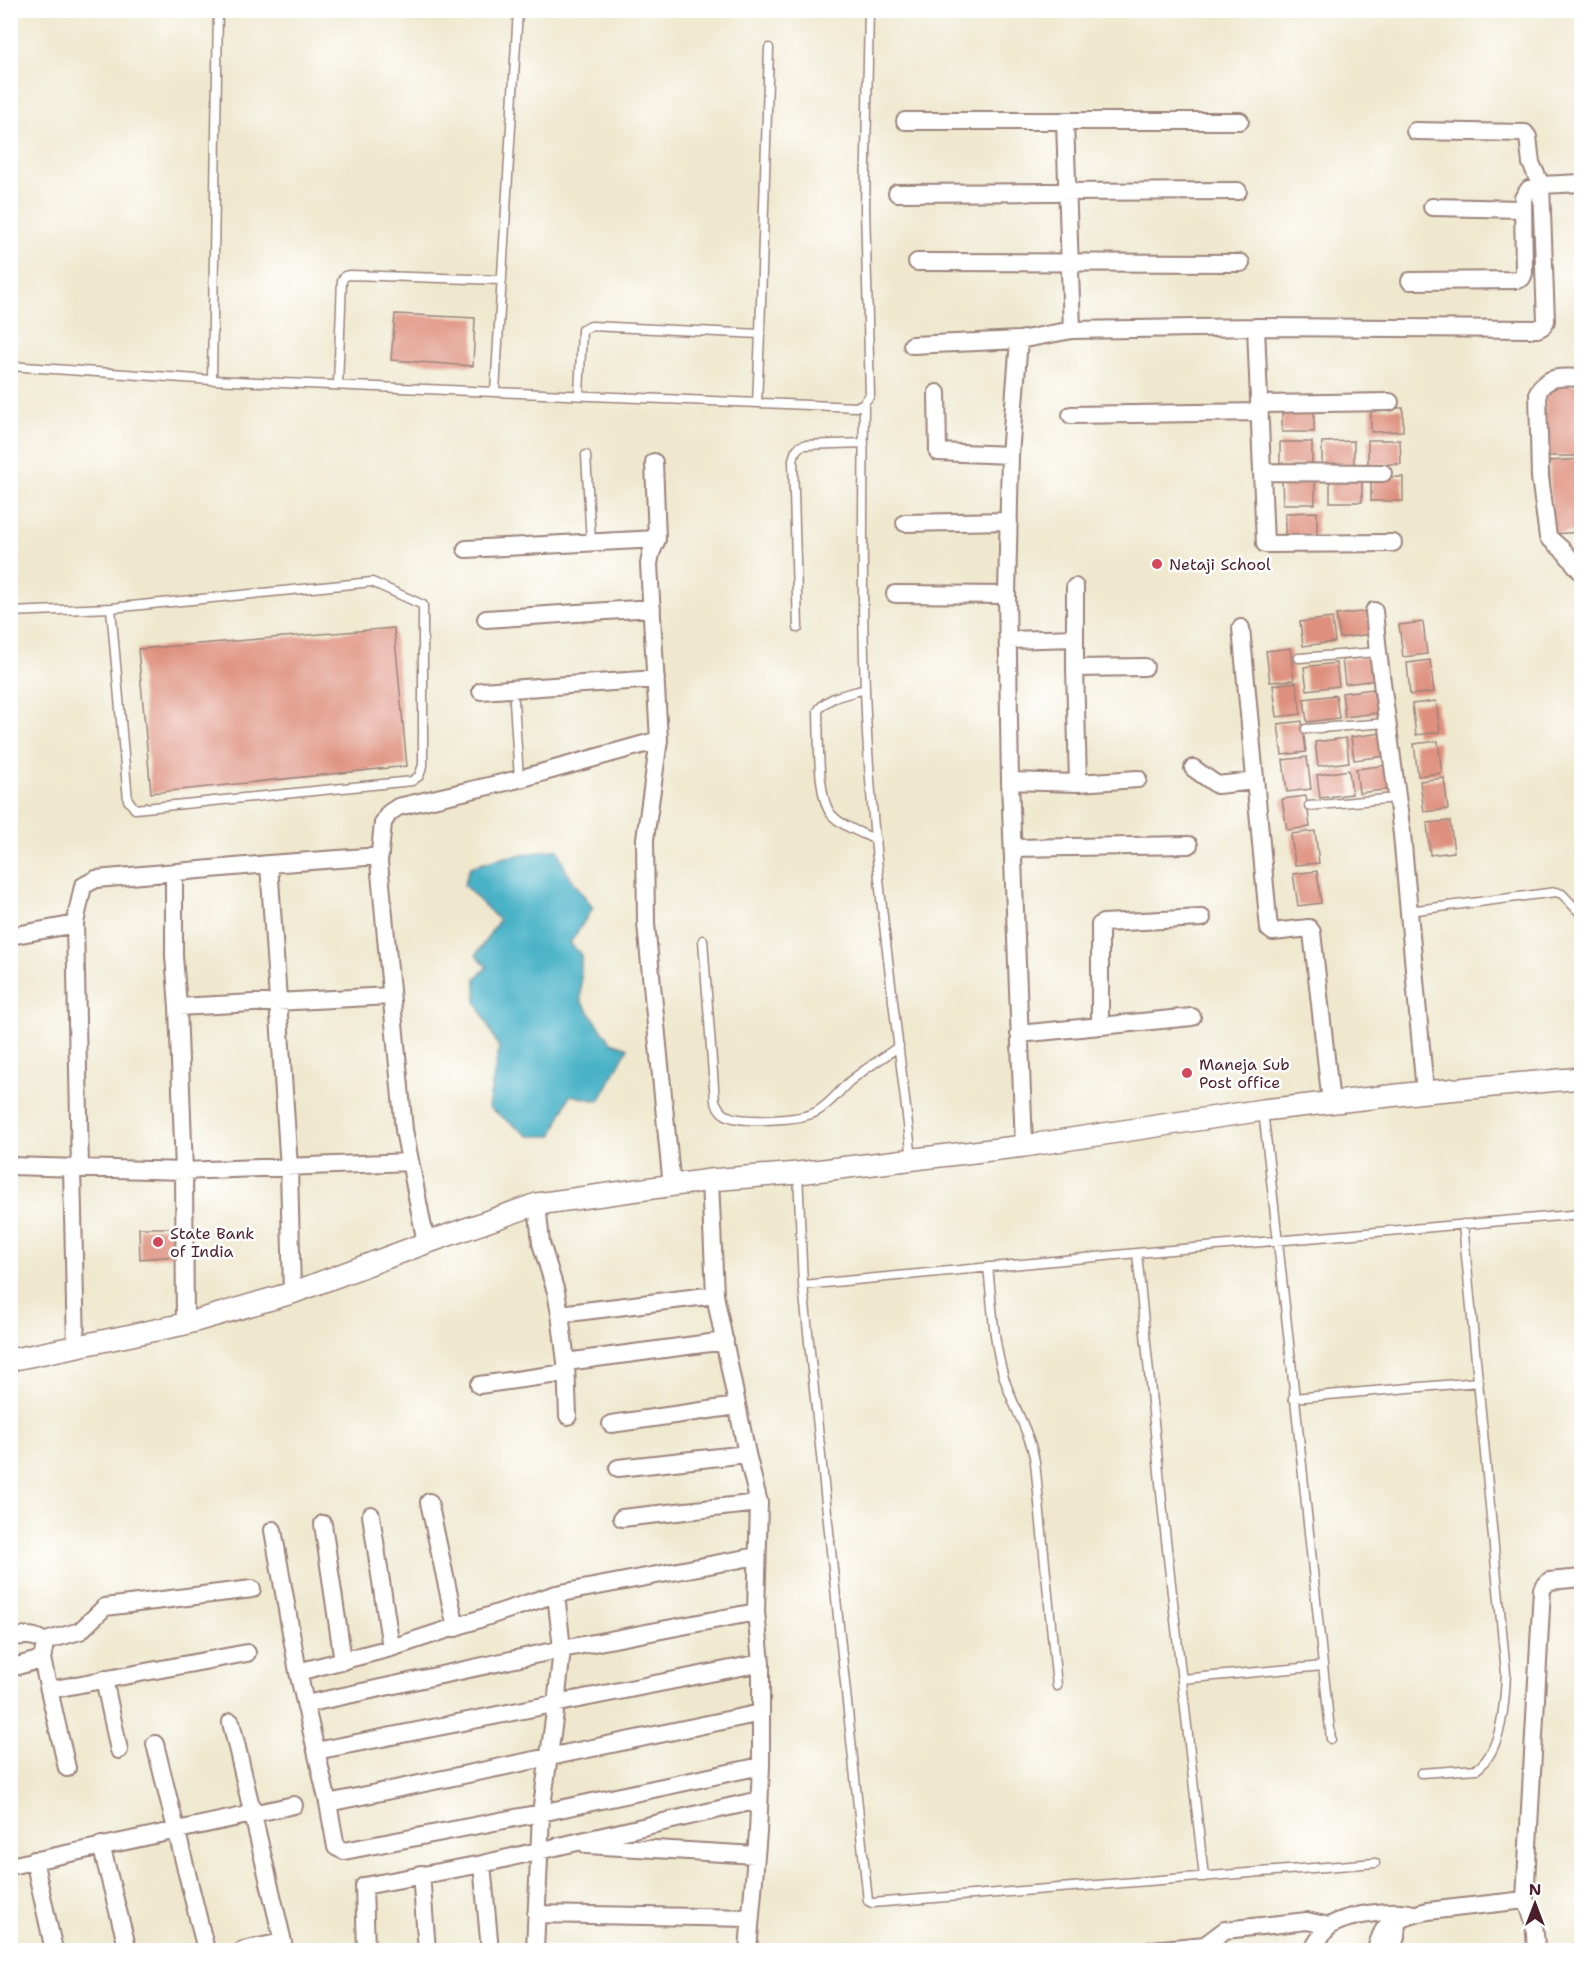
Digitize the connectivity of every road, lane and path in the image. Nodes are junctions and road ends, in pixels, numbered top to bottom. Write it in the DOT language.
graph roads {
  1 [pos="218,10"];
  2 [pos="518,10"];
  3 [pos="869,10"];
  4 [pos="769,48"];
  5 [pos="905,121"];
  6 [pos="1065,121"];
  7 [pos="1240,121"];
  8 [pos="1414,131"];
  9 [pos="1581,183"];
  10 [pos="1541,187"];
  11 [pos="1068,191"];
  12 [pos="1238,191"];
  13 [pos="897,193"];
  14 [pos="1432,207"];
  15 [pos="1522,209"];
  16 [pos="1070,261"];
  17 [pos="917,262"];
  18 [pos="1241,263"];
  19 [pos="502,279"];
  20 [pos="1410,281"];
  21 [pos="1256,327"];
  22 [pos="1072,330"];
  23 [pos="760,334"];
  24 [pos="1019,340"];
  25 [pos="912,345"];
  26 [pos="10,366"];
  27 [pos="1581,378"];
  28 [pos="212,380"];
  29 [pos="338,385"];
  30 [pos="495,392"];
  31 [pos="937,393"];
  32 [pos="579,395"];
  33 [pos="1390,402"];
  34 [pos="758,403"];
  35 [pos="864,403"];
  36 [pos="1259,408"];
  37 [pos="1071,415"];
  38 [pos="864,442"];
  39 [pos="1010,454"];
  40 [pos="586,455"];
  41 [pos="654,462"];
  42 [pos="1262,472"];
  43 [pos="1383,473"];
  44 [pos="1009,521"];
  45 [pos="905,523"];
  46 [pos="657,538"];
  47 [pos="591,542"];
  48 [pos="1393,543"];
  49 [pos="1581,547"];
  50 [pos="466,549"];
  51 [pos="1564,552"];
  52 [pos="1581,573"];
  53 [pos="1076,587"];
  54 [pos="895,594"];
  55 [pos="1007,595"];
  56 [pos="111,608"];
  57 [pos="652,608"];
  58 [pos="1374,611"];
  59 [pos="10,612"];
  60 [pos="486,619"];
  61 [pos="798,628"];
  62 [pos="1241,628"];
  63 [pos="1075,638"];
  64 [pos="1008,640"];
  65 [pos="1378,652"];
  66 [pos="1299,658"];
  67 [pos="1146,667"];
  68 [pos="1076,668"];
  69 [pos="656,679"];
  70 [pos="866,689"];
  71 [pos="481,691"];
  72 [pos="514,701"];
  73 [pos="1387,723"];
  74 [pos="1306,729"];
  75 [pos="659,740"];
  76 [pos="1193,768"];
  77 [pos="519,778"];
  78 [pos="1138,779"];
  79 [pos="1010,781"];
  80 [pos="1255,782"];
  81 [pos="1078,783"];
  82 [pos="1397,798"];
  83 [pos="1309,806"];
  84 [pos="876,840"];
  85 [pos="1189,845"];
  86 [pos="1013,848"];
  87 [pos="380,856"];
  88 [pos="269,864"];
  89 [pos="174,872"];
  90 [pos="1409,911"];
  91 [pos="1581,915"];
  92 [pos="1202,918"];
  93 [pos="75,923"];
  94 [pos="10,936"];
  95 [pos="703,940"];
  96 [pos="390,996"];
  97 [pos="278,1002"];
  98 [pos="178,1007"];
  99 [pos="1192,1017"];
  100 [pos="1100,1026"];
  101 [pos="1019,1034"];
  102 [pos="899,1046"];
  103 [pos="1581,1078"];
  104 [pos="1425,1092"];
  105 [pos="1331,1103"];
  106 [pos="1263,1110"];
  107 [pos="1024,1146"];
  108 [pos="912,1160"];
  109 [pos="410,1162"];
  110 [pos="10,1166"];
  111 [pos="76,1168"];
  112 [pos="289,1168"];
  113 [pos="184,1171"];
  114 [pos="798,1173"];
  115 [pos="710,1180"];
  116 [pos="672,1186"];
  117 [pos="537,1204"];
  118 [pos="1581,1214"];
  119 [pos="1464,1224"];
  120 [pos="1279,1240"];
  121 [pos="426,1243"];
  122 [pos="1137,1253"];
  123 [pos="988,1267"];
  124 [pos="803,1286"];
  125 [pos="292,1293"];
  126 [pos="715,1295"];
  127 [pos="560,1314"];
  128 [pos="185,1324"];
  129 [pos="725,1341"];
  130 [pos="76,1347"];
  131 [pos="10,1360"];
  132 [pos="566,1367"];
  133 [pos="1479,1382"];
  134 [pos="479,1385"];
  135 [pos="1293,1398"];
  136 [pos="737,1406"];
  137 [pos="568,1416"];
  138 [pos="611,1424"];
  139 [pos="747,1454"];
  140 [pos="618,1468"];
  141 [pos="429,1502"];
  142 [pos="759,1503"];
  143 [pos="371,1515"];
  144 [pos="622,1518"];
  145 [pos="323,1524"];
  146 [pos="273,1530"];
  147 [pos="758,1556"];
  148 [pos="1581,1578"];
  149 [pos="252,1589"];
  150 [pos="556,1594"];
  151 [pos="756,1611"];
  152 [pos="456,1628"];
  153 [pos="10,1637"];
  154 [pos="390,1648"];
  155 [pos="562,1649"];
  156 [pos="43,1651"];
  157 [pos="247,1653"];
  158 [pos="343,1660"];
  159 [pos="761,1664"];
  160 [pos="1323,1666"];
  161 [pos="10,1668"];
  162 [pos="298,1672"];
  163 [pos="105,1679"];
  164 [pos="1182,1679"];
  165 [pos="1057,1686"];
  166 [pos="49,1690"];
  167 [pos="306,1704"];
  168 [pos="556,1705"];
  169 [pos="761,1713"];
  170 [pos="231,1722"];
  171 [pos="1331,1739"];
  172 [pos="154,1744"];
  173 [pos="119,1750"];
  174 [pos="316,1751"];
  175 [pos="549,1756"];
  176 [pos="761,1766"];
  177 [pos="67,1768"];
  178 [pos="1420,1773"];
  179 [pos="759,1800"];
  180 [pos="328,1803"];
  181 [pos="294,1805"];
  182 [pos="541,1813"];
  183 [pos="252,1814"];
  184 [pos="175,1830"];
  185 [pos="568,1844"];
  186 [pos="101,1845"];
  187 [pos="541,1850"];
  188 [pos="756,1855"];
  189 [pos="34,1860"];
  190 [pos="1375,1863"];
  191 [pos="482,1864"];
  192 [pos="10,1866"];
  193 [pos="421,1874"];
  194 [pos="1204,1877"];
  195 [pos="1525,1900"];
  196 [pos="536,1914"];
  197 [pos="1414,1914"];
  198 [pos="751,1918"];
  199 [pos="1397,1922"];
  200 [pos="1329,1926"];
  201 [pos="54,1950"];
  202 [pos="128,1950"];
  203 [pos="206,1950"];
  204 [pos="243,1950"];
  205 [pos="366,1950"];
  206 [pos="427,1950"];
  207 [pos="490,1950"];
  208 [pos="535,1950"];
  209 [pos="748,1950"];
  210 [pos="1152,1950"];
  211 [pos="1312,1950"];
  212 [pos="1376,1950"];
  213 [pos="1391,1950"];
  214 [pos="1536,1950"];
  1 -- 28 [label="lane"];
  2 -- 19 [label="lane"];
  3 -- 35 [label="lane"];
  4 -- 23 [label="lane"];
  5 -- 6 [label="street"];
  6 -- 7 [label="street"];
  6 -- 11 [label="street"];
  8 -- 10 [label="street"];
  9 -- 10 [label="street"];
  10 -- 15 [label="street"];
  10 -- 21 [label="street"];
  11 -- 12 [label="street"];
  11 -- 13 [label="street"];
  11 -- 16 [label="street"];
  14 -- 15 [label="street"];
  15 -- 20 [label="street"];
  16 -- 17 [label="street"];
  16 -- 18 [label="street"];
  16 -- 22 [label="street"];
  19 -- 29 [label="lane"];
  19 -- 30 [label="lane"];
  21 -- 22 [label="street"];
  21 -- 36 [label="street"];
  22 -- 24 [label="street"];
  23 -- 32 [label="lane"];
  23 -- 34 [label="lane"];
  24 -- 25 [label="street"];
  24 -- 39 [label="street"];
  26 -- 28 [label="lane"];
  27 -- 51 [label="street"];
  28 -- 29 [label="lane"];
  29 -- 30 [label="lane"];
  30 -- 32 [label="lane"];
  31 -- 39 [label="street"];
  32 -- 34 [label="lane"];
  33 -- 36 [label="street"];
  34 -- 35 [label="lane"];
  35 -- 38 [label="lane"];
  36 -- 37 [label="street"];
  36 -- 42 [label="street"];
  38 -- 61 [label="lane"];
  38 -- 70 [label="lane"];
  39 -- 44 [label="street"];
  40 -- 47 [label="lane"];
  41 -- 46 [label="street"];
  42 -- 43 [label="street"];
  42 -- 48 [label="street"];
  44 -- 45 [label="street"];
  44 -- 55 [label="street"];
  46 -- 47 [label="street"];
  46 -- 57 [label="street"];
  47 -- 50 [label="street"];
  49 -- 51 [label="street"];
  51 -- 52 [label="street"];
  53 -- 63 [label="street"];
  54 -- 55 [label="street"];
  55 -- 64 [label="street"];
  56 -- 56 [label="lane"];
  56 -- 59 [label="lane"];
  57 -- 60 [label="street"];
  57 -- 69 [label="street"];
  58 -- 65 [label="street"];
  62 -- 80 [label="street"];
  63 -- 64 [label="street"];
  63 -- 68 [label="street"];
  64 -- 79 [label="street"];
  65 -- 66 [label="lane"];
  65 -- 73 [label="street"];
  67 -- 68 [label="street"];
  68 -- 81 [label="street"];
  69 -- 71 [label="street"];
  69 -- 75 [label="street"];
  70 -- 84 [label="lane"];
  70 -- 84 [label="lane"];
  72 -- 77 [label="lane"];
  73 -- 74 [label="lane"];
  73 -- 82 [label="street"];
  75 -- 77 [label="street"];
  75 -- 116 [label="street"];
  76 -- 80 [label="street"];
  77 -- 87 [label="street"];
  78 -- 81 [label="street"];
  79 -- 81 [label="street"];
  79 -- 86 [label="street"];
  80 -- 105 [label="street"];
  82 -- 83 [label="lane"];
  82 -- 90 [label="street"];
  84 -- 102 [label="lane"];
  85 -- 86 [label="street"];
  86 -- 101 [label="street"];
  87 -- 88 [label="street"];
  87 -- 96 [label="street"];
  88 -- 89 [label="street"];
  88 -- 97 [label="street"];
  89 -- 93 [label="street"];
  89 -- 98 [label="street"];
  90 -- 91 [label="lane"];
  90 -- 104 [label="street"];
  92 -- 100 [label="street"];
  93 -- 94 [label="street"];
  93 -- 111 [label="street"];
  95 -- 102 [label="lane"];
  96 -- 97 [label="street"];
  96 -- 109 [label="street"];
  97 -- 98 [label="street"];
  97 -- 112 [label="street"];
  98 -- 113 [label="street"];
  99 -- 100 [label="street"];
  100 -- 101 [label="street"];
  101 -- 107 [label="street"];
  102 -- 108 [label="lane"];
  103 -- 104 [label="street"];
  104 -- 105 [label="street"];
  105 -- 106 [label="street"];
  106 -- 107 [label="street"];
  106 -- 120 [label="lane"];
  107 -- 108 [label="street"];
  108 -- 114 [label="street"];
  109 -- 112 [label="street"];
  109 -- 121 [label="street"];
  110 -- 111 [label="street"];
  111 -- 113 [label="street"];
  111 -- 130 [label="street"];
  112 -- 113 [label="street"];
  112 -- 125 [label="street"];
  113 -- 128 [label="street"];
  114 -- 115 [label="street"];
  114 -- 124 [label="lane"];
  115 -- 116 [label="street"];
  115 -- 126 [label="street"];
  116 -- 117 [label="street"];
  117 -- 121 [label="street"];
  117 -- 127 [label="street"];
  118 -- 119 [label="lane"];
  119 -- 120 [label="lane"];
  119 -- 133 [label="lane"];
  120 -- 122 [label="lane"];
  120 -- 135 [label="lane"];
  121 -- 125 [label="street"];
  122 -- 123 [label="lane"];
  122 -- 164 [label="lane"];
  123 -- 124 [label="lane"];
  123 -- 165 [label="lane"];
  124 -- 194 [label="lane"];
  125 -- 128 [label="street"];
  126 -- 127 [label="street"];
  126 -- 129 [label="street"];
  127 -- 132 [label="street"];
  128 -- 130 [label="street"];
  129 -- 132 [label="street"];
  129 -- 136 [label="street"];
  130 -- 131 [label="street"];
  132 -- 134 [label="street"];
  132 -- 137 [label="street"];
  133 -- 135 [label="lane"];
  133 -- 178 [label="lane"];
  135 -- 160 [label="lane"];
  136 -- 138 [label="street"];
  136 -- 139 [label="street"];
  139 -- 140 [label="street"];
  139 -- 142 [label="street"];
  141 -- 152 [label="street"];
  142 -- 144 [label="street"];
  142 -- 147 [label="street"];
  143 -- 154 [label="street"];
  145 -- 158 [label="street"];
  146 -- 162 [label="street"];
  147 -- 150 [label="street"];
  147 -- 151 [label="street"];
  148 -- 195 [label="street"];
  149 -- 156 [label="street"];
  150 -- 152 [label="street"];
  150 -- 155 [label="street"];
  151 -- 155 [label="street"];
  151 -- 159 [label="street"];
  152 -- 154 [label="street"];
  153 -- 156 [label="street"];
  154 -- 158 [label="street"];
  155 -- 167 [label="street"];
  155 -- 168 [label="street"];
  156 -- 161 [label="street"];
  156 -- 166 [label="street"];
  157 -- 163 [label="street"];
  158 -- 162 [label="street"];
  159 -- 168 [label="street"];
  159 -- 169 [label="street"];
  160 -- 164 [label="lane"];
  160 -- 171 [label="lane"];
  162 -- 167 [label="street"];
  163 -- 166 [label="street"];
  163 -- 173 [label="street"];
  164 -- 194 [label="lane"];
  166 -- 177 [label="street"];
  167 -- 174 [label="street"];
  168 -- 174 [label="street"];
  168 -- 175 [label="street"];
  169 -- 175 [label="street"];
  169 -- 176 [label="street"];
  170 -- 183 [label="street"];
  172 -- 184 [label="street"];
  174 -- 180 [label="street"];
  175 -- 180 [label="street"];
  175 -- 182 [label="street"];
  176 -- 179 [label="street"];
  176 -- 182 [label="street"];
  179 -- 185 [label="street"];
  179 -- 188 [label="street"];
  180 -- 182 [label="street"];
  181 -- 183 [label="street"];
  182 -- 187 [label="street"];
  183 -- 184 [label="street"];
  183 -- 204 [label="street"];
  184 -- 186 [label="street"];
  184 -- 203 [label="street"];
  185 -- 187 [label="street"];
  185 -- 188 [label="street"];
  186 -- 189 [label="street"];
  186 -- 202 [label="street"];
  187 -- 191 [label="street"];
  187 -- 196 [label="street"];
  188 -- 198 [label="street"];
  189 -- 192 [label="street"];
  189 -- 201 [label="street"];
  190 -- 194 [label="lane"];
  191 -- 193 [label="street"];
  191 -- 207 [label="street"];
  193 -- 205 [label="street"];
  193 -- 206 [label="street"];
  195 -- 197 [label="street"];
  195 -- 214 [label="street"];
  196 -- 198 [label="street"];
  196 -- 208 [label="street"];
  197 -- 199 [label="street"];
  197 -- 200 [label="street"];
  198 -- 209 [label="street"];
  199 -- 212 [label="street"];
  199 -- 213 [label="street"];
  200 -- 210 [label="street"];
  200 -- 211 [label="street"];
}
